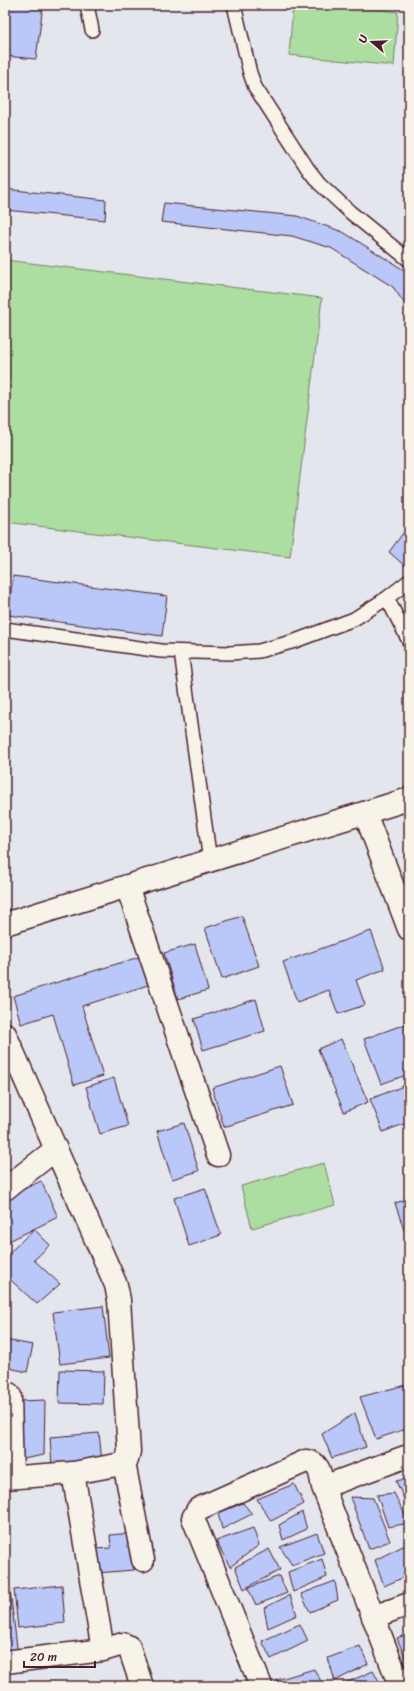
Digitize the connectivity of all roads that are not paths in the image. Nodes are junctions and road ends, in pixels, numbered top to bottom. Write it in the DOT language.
graph roads {
  1 [pos="86,5"];
  2 [pos="234,5"];
  3 [pos="92,30"];
  4 [pos="409,260"];
  5 [pos="409,581"];
  6 [pos="387,598"];
  7 [pos="5,629"];
  8 [pos="409,641"];
  9 [pos="181,652"];
  10 [pos="409,799"];
  11 [pos="365,813"];
  12 [pos="210,860"];
  13 [pos="127,886"];
  14 [pos="5,924"];
  15 [pos="409,929"];
  16 [pos="5,1034"];
  17 [pos="56,1149"];
  18 [pos="218,1155"];
  19 [pos="5,1189"];
  20 [pos="5,1395"];
  21 [pos="405,1457"];
  22 [pos="124,1463"];
  23 [pos="74,1473"];
  24 [pos="9,1478"];
  25 [pos="323,1487"];
  26 [pos="144,1560"];
  27 [pos="409,1604"];
  28 [pos="373,1617"];
  29 [pos="102,1650"];
  30 [pos="5,1662"];
  31 [pos="142,1686"];
  32 [pos="261,1686"];
  33 [pos="400,1686"];
  1 -- 3 [label="lane"];
  2 -- 4 [label="lane"];
  5 -- 6 [label="lane"];
  6 -- 8 [label="lane"];
  6 -- 9 [label="lane"];
  7 -- 9 [label="lane"];
  9 -- 12 [label="lane"];
  10 -- 11 [label="street"];
  11 -- 12 [label="street"];
  11 -- 15 [label="street"];
  12 -- 13 [label="street"];
  13 -- 14 [label="street"];
  13 -- 18 [label="street"];
  16 -- 17 [label="street"];
  17 -- 19 [label="street"];
  17 -- 22 [label="street"];
  20 -- 24 [label="street"];
  21 -- 25 [label="street"];
  22 -- 23 [label="street"];
  22 -- 26 [label="street"];
  23 -- 24 [label="street"];
  23 -- 29 [label="street"];
  25 -- 28 [label="street"];
  25 -- 32 [label="street"];
  27 -- 28 [label="street"];
  28 -- 33 [label="street"];
  29 -- 30 [label="street"];
  29 -- 31 [label="street"];
}
